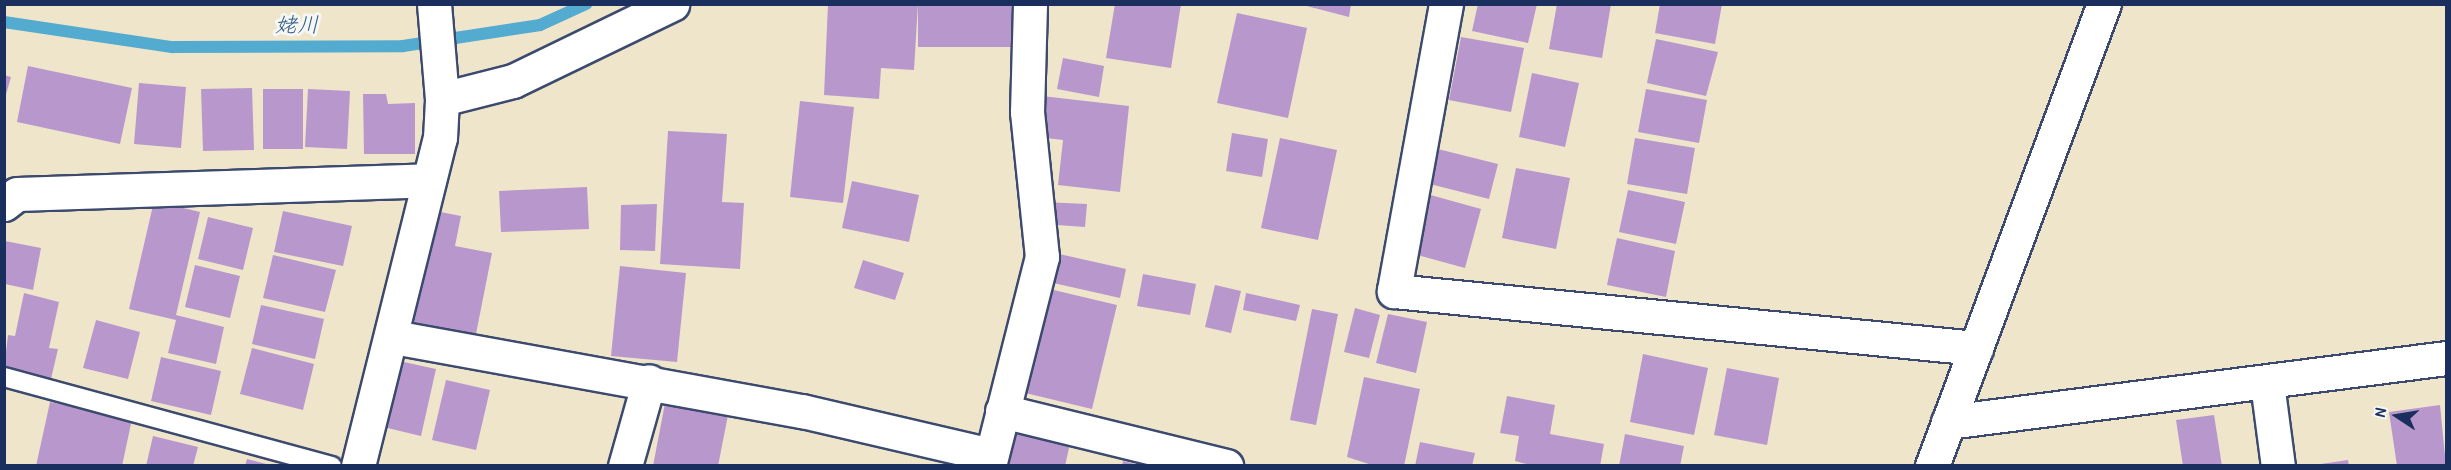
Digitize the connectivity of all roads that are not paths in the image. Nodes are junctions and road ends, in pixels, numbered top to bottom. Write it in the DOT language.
graph roads {
  1 [pos="672,4"];
  2 [pos="1030,4"];
  3 [pos="1446,4"];
  4 [pos="2104,4"];
  5 [pos="435,16"];
  6 [pos="441,91"];
  7 [pos="429,180"];
  8 [pos="4,204"];
  9 [pos="393,337"];
  10 [pos="1976,348"];
  11 [pos="2446,358"];
  12 [pos="4,377"];
  13 [pos="649,381"];
  14 [pos="2267,383"];
  15 [pos="1002,411"];
  16 [pos="1948,422"];
  17 [pos="990,460"];
  18 [pos="332,465"];
  19 [pos="358,465"];
  20 [pos="625,465"];
  21 [pos="1226,465"];
  22 [pos="1932,465"];
  23 [pos="2278,465"];
  1 -- 6 [label="street"];
  2 -- 15 [label="street"];
  3 -- 10 [label="street"];
  4 -- 10 [label="street"];
  5 -- 6 [label="street"];
  6 -- 7 [label="street"];
  7 -- 8 [label="street"];
  7 -- 9 [label="street"];
  9 -- 13 [label="street"];
  9 -- 19 [label="street"];
  10 -- 16 [label="street"];
  11 -- 14 [label="street"];
  12 -- 18 [label="lane"];
  13 -- 17 [label="street"];
  13 -- 20 [label="street"];
  14 -- 16 [label="street"];
  14 -- 23 [label="street"];
  15 -- 17 [label="street"];
  15 -- 21 [label="street"];
  16 -- 22 [label="street"];
}
